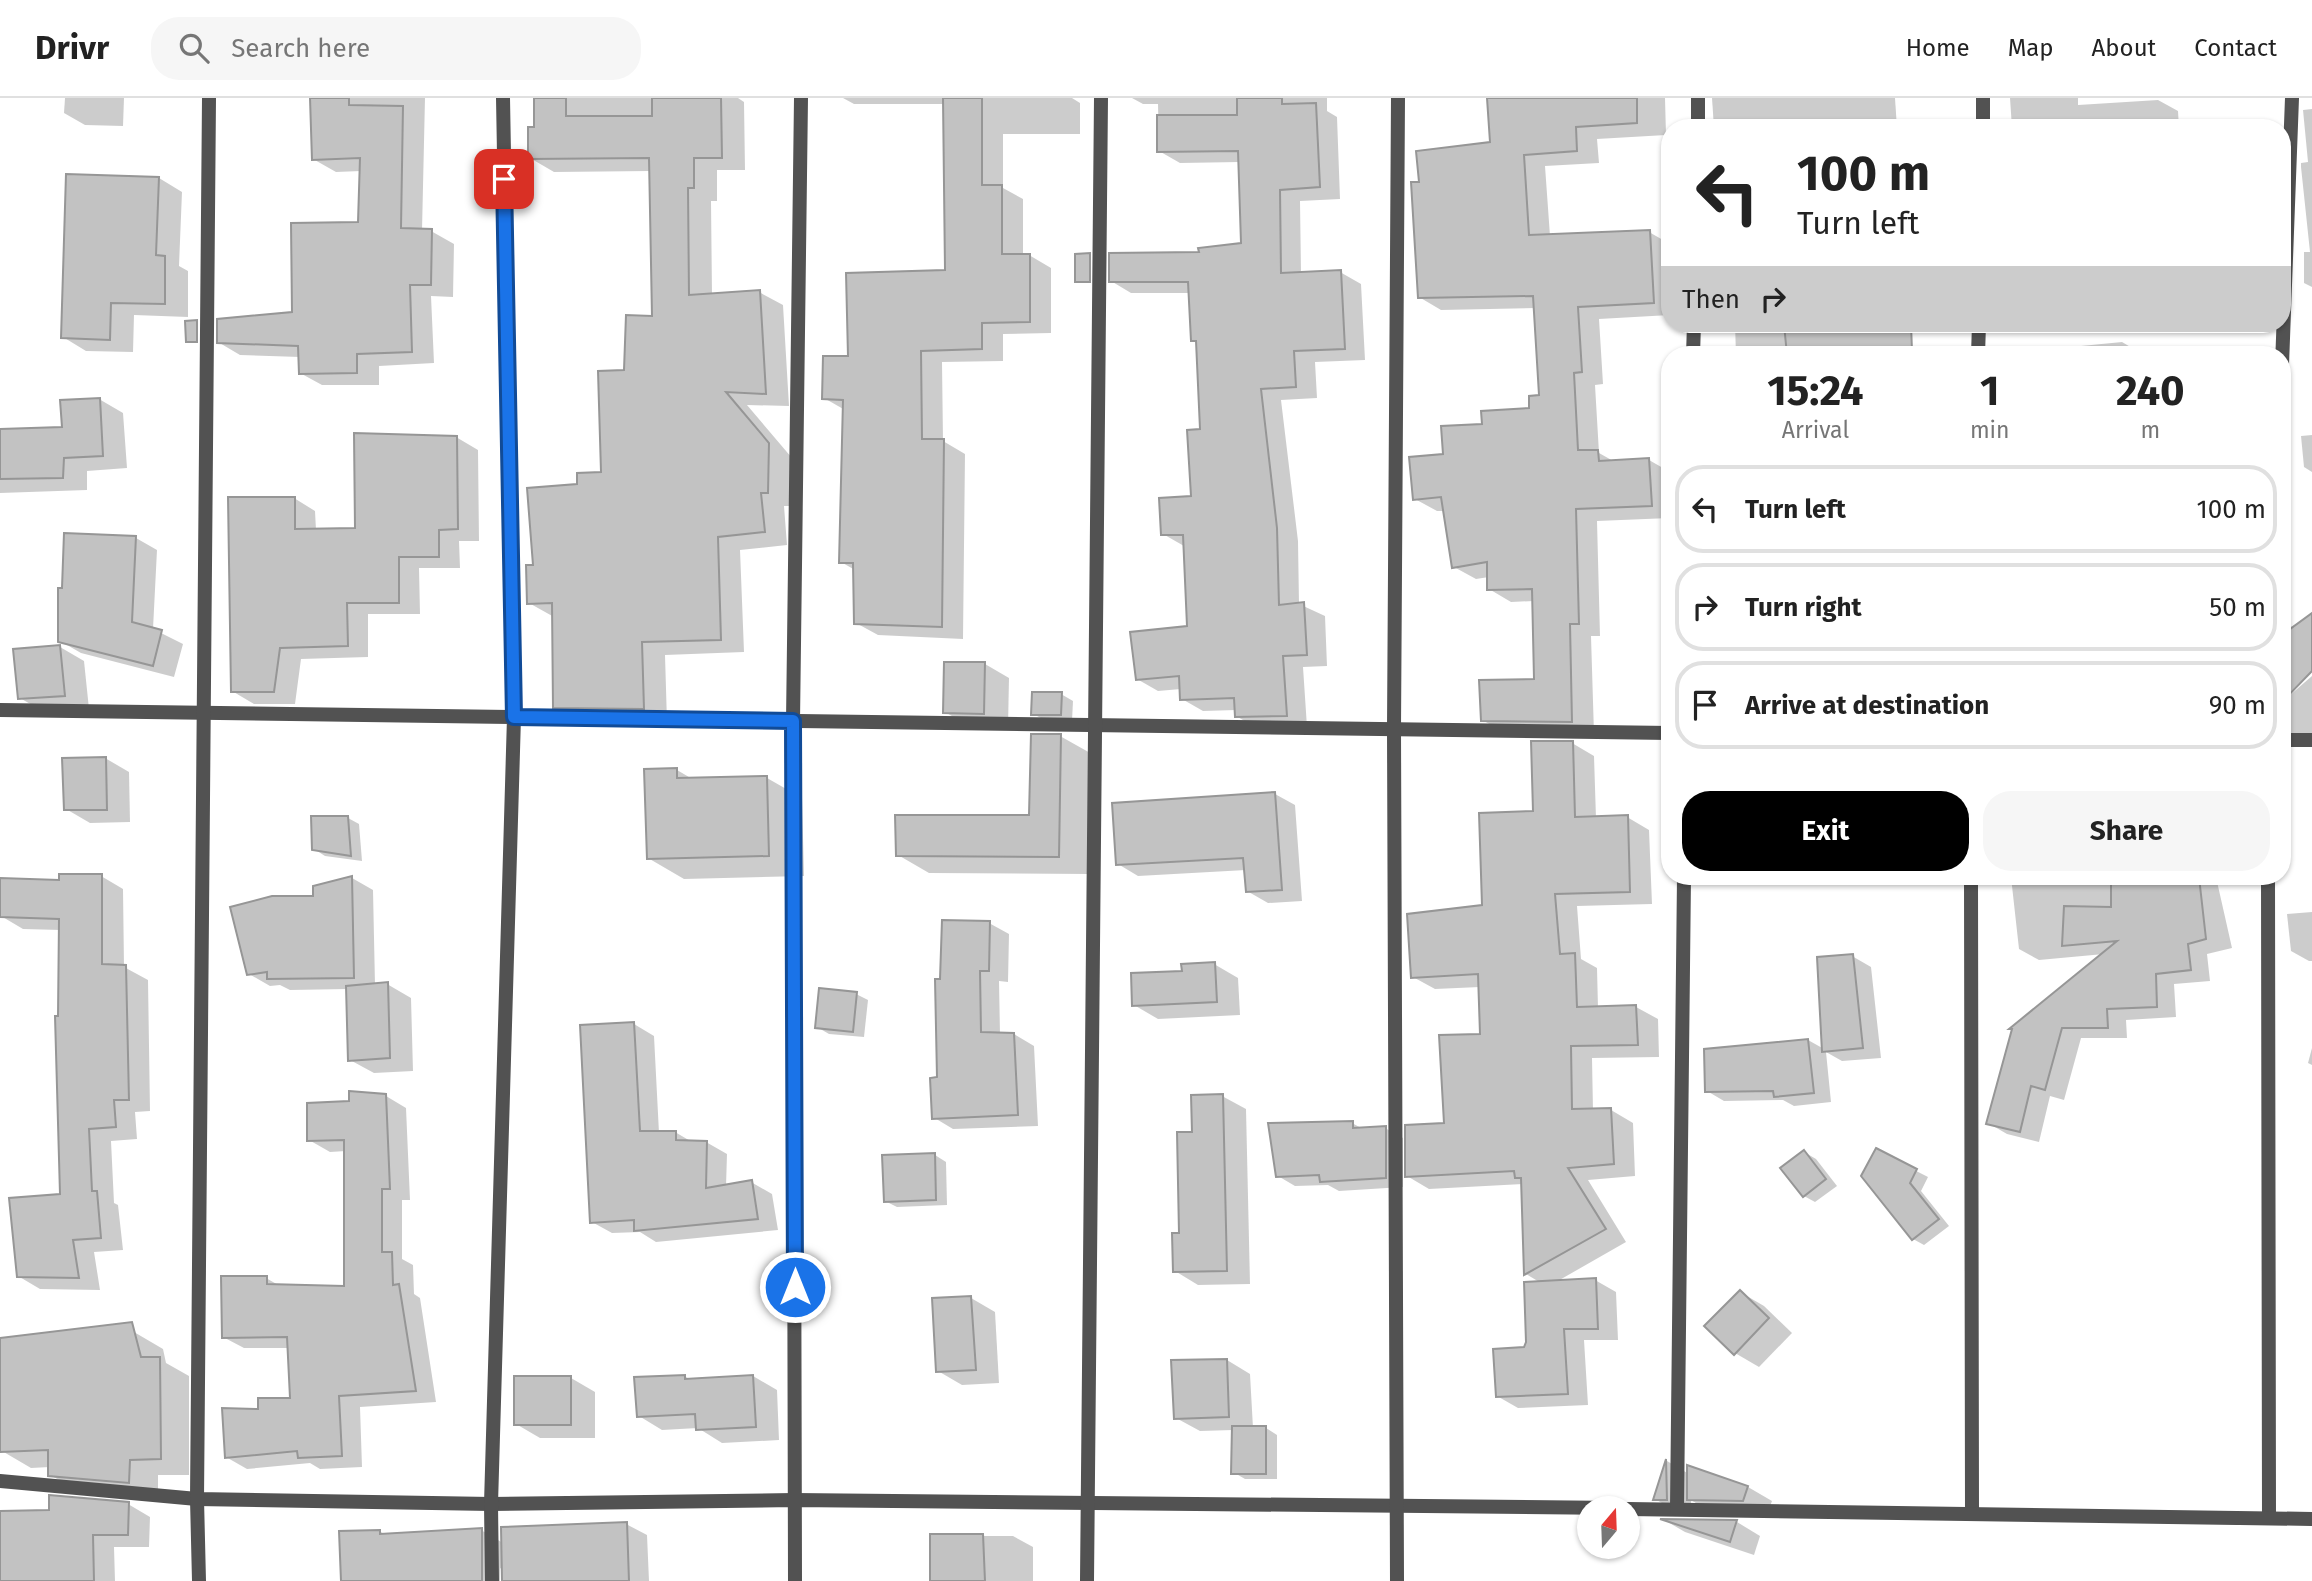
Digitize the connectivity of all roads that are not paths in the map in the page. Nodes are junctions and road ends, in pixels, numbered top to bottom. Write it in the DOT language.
graph roads {
  1 [pos="209,98"];
  2 [pos="503,98"];
  3 [pos="801,98"];
  4 [pos="1101,98"];
  5 [pos="1398,98"];
  6 [pos="1698,98"];
  7 [pos="1983,98"];
  8 [pos="2292,98"];
  9 [pos="1698,119"];
  10 [pos="1983,119"];
  11 [pos="2291,125"];
  12 [pos="0,710"];
  13 [pos="206,713"];
  14 [pos="514,717"];
  15 [pos="793,721"];
  16 [pos="1097,725"];
  17 [pos="1395,729"];
  18 [pos="1661,733"];
  19 [pos="2291,740"];
  20 [pos="2312,740"];
  21 [pos="1684,885"];
  22 [pos="1971,885"];
  23 [pos="2268,885"];
  24 [pos="0,1481"];
  25 [pos="197,1499"];
  26 [pos="794,1500"];
  27 [pos="1087,1501"];
  28 [pos="491,1504"];
  29 [pos="1398,1505"];
  30 [pos="1577,1507"];
  31 [pos="1640,1509"];
  32 [pos="1677,1509"];
  33 [pos="1972,1513"];
  34 [pos="2269,1517"];
  35 [pos="2312,1519"];
  36 [pos="200,1581"];
  37 [pos="492,1581"];
  38 [pos="794,1581"];
  39 [pos="1087,1581"];
  40 [pos="1397,1581"];
  1 -- 13 [label="street"];
  2 -- 14 [label="street"];
  3 -- 15 [label="street"];
  4 -- 16 [label="street"];
  5 -- 17 [label="street"];
  6 -- 9 [label="street"];
  7 -- 10 [label="street"];
  8 -- 11 [label="street"];
  12 -- 13 [label="street"];
  13 -- 14 [label="street"];
  13 -- 25 [label="street"];
  14 -- 15 [label="street"];
  14 -- 28 [label="street"];
  15 -- 16 [label="street"];
  15 -- 26 [label="street"];
  16 -- 17 [label="street"];
  16 -- 27 [label="street"];
  17 -- 18 [label="street"];
  17 -- 29 [label="street"];
  19 -- 20 [label="street"];
  21 -- 32 [label="street"];
  22 -- 33 [label="street"];
  23 -- 34 [label="street"];
  24 -- 25 [label="street"];
  25 -- 28 [label="street"];
  25 -- 36 [label="street"];
  26 -- 27 [label="street"];
  26 -- 28 [label="street"];
  26 -- 38 [label="street"];
  27 -- 29 [label="street"];
  27 -- 39 [label="street"];
  28 -- 37 [label="street"];
  29 -- 30 [label="street"];
  29 -- 40 [label="street"];
  31 -- 32 [label="street"];
  32 -- 33 [label="street"];
  33 -- 34 [label="street"];
  34 -- 35 [label="street"];
}
